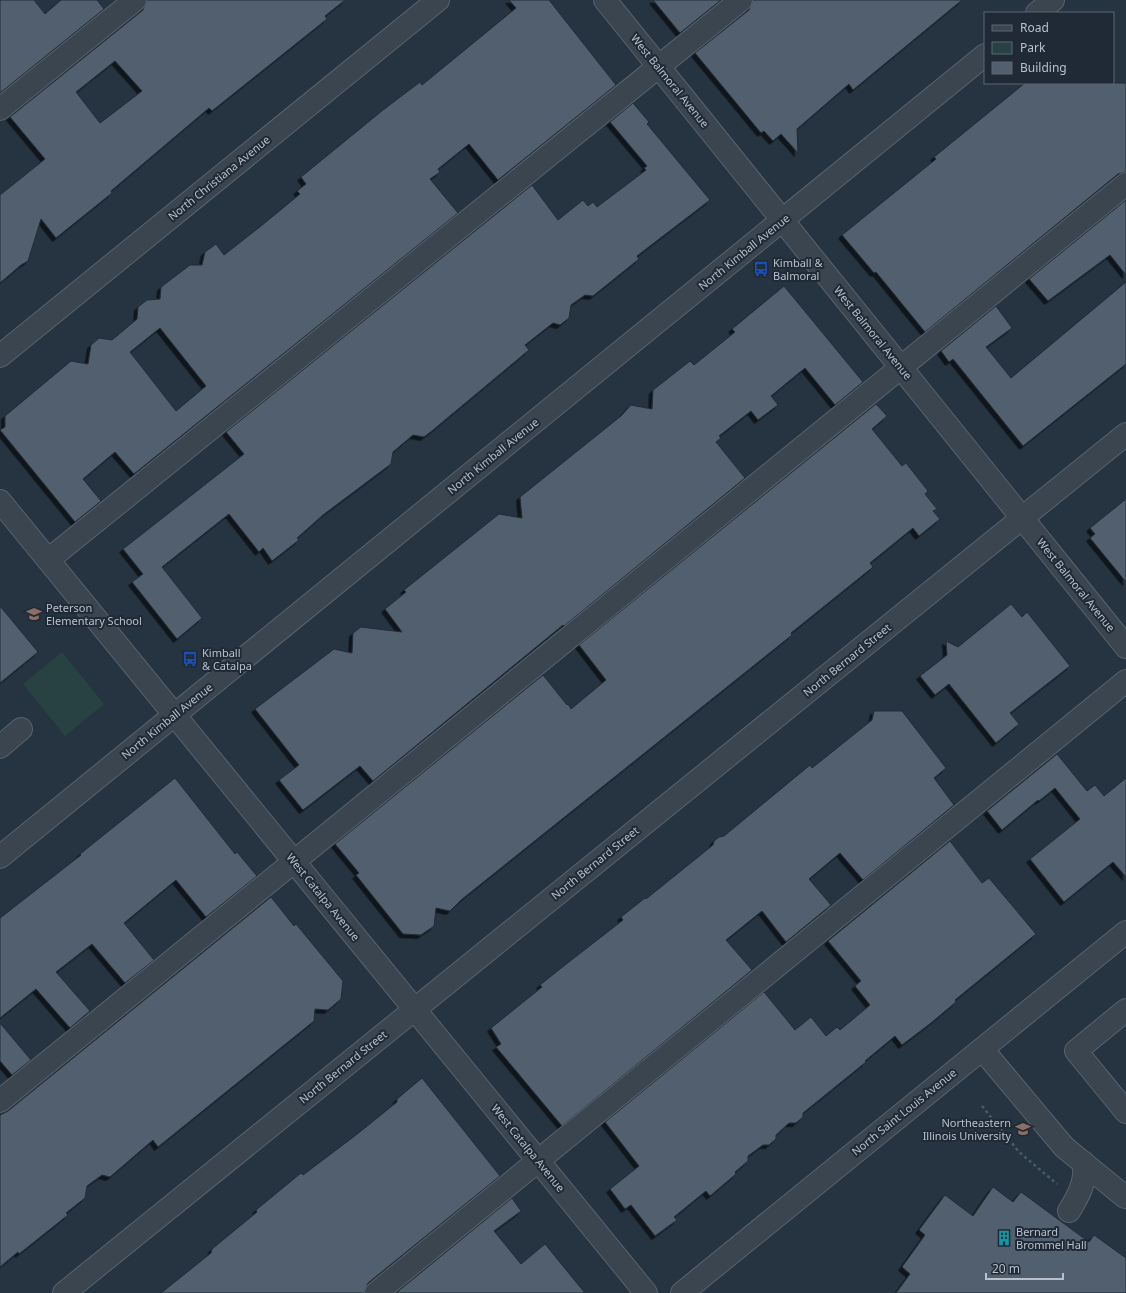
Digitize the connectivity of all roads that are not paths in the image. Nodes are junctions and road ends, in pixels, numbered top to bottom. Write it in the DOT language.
graph roads {
  1 [pos="135,0"];
  2 [pos="438,0"];
  3 [pos="605,0"];
  4 [pos="741,0"];
  5 [pos="1053,0"];
  6 [pos="1038,12"];
  7 [pos="984,56"];
  8 [pos="659,67"];
  9 [pos="0,109"];
  10 [pos="1126,184"];
  11 [pos="782,220"];
  12 [pos="0,356"];
  13 [pos="901,367"];
  14 [pos="1126,434"];
  15 [pos="0,501"];
  16 [pos="1022,518"];
  17 [pos="48,560"];
  18 [pos="1126,647"];
  19 [pos="1126,681"];
  20 [pos="174,715"];
  21 [pos="21,729"];
  22 [pos="0,747"];
  23 [pos="0,857"];
  24 [pos="294,862"];
  25 [pos="1126,932"];
  26 [pos="415,1009"];
  27 [pos="1126,1010"];
  28 [pos="982,1049"];
  29 [pos="0,1101"];
  30 [pos="1126,1112"];
  31 [pos="538,1161"];
  32 [pos="1083,1162"];
  33 [pos="1125,1197"];
  34 [pos="1074,1202"];
  35 [pos="64,1293"];
  36 [pos="376,1293"];
  37 [pos="646,1293"];
  38 [pos="682,1293"];
  1 -- 9 [label="street"];
  2 -- 12 [label="street, North Christiana Avenue"];
  3 -- 8 [label="street, West Balmoral Avenue"];
  4 -- 8 [label="street"];
  5 -- 6 [label="street"];
  7 -- 11 [label="street, North Kimball Avenue"];
  8 -- 11 [label="street, West Balmoral Avenue"];
  8 -- 17 [label="street"];
  10 -- 13 [label="street"];
  11 -- 13 [label="street, West Balmoral Avenue"];
  11 -- 20 [label="street, North Kimball Avenue"];
  13 -- 16 [label="street, West Balmoral Avenue"];
  13 -- 24 [label="street"];
  14 -- 16 [label="street, North Bernard Street"];
  15 -- 17 [label="street, West Catalpa Avenue"];
  16 -- 18 [label="street, West Balmoral Avenue"];
  16 -- 26 [label="street, North Bernard Street"];
  17 -- 20 [label="street, West Catalpa Avenue"];
  19 -- 31 [label="street"];
  20 -- 23 [label="street, North Kimball Avenue"];
  20 -- 24 [label="street, West Catalpa Avenue"];
  21 -- 22 [label="street"];
  24 -- 26 [label="street, West Catalpa Avenue"];
  24 -- 29 [label="street"];
  25 -- 28 [label="street, North Saint Louis Avenue"];
  26 -- 31 [label="street, West Catalpa Avenue"];
  26 -- 35 [label="street, North Bernard Street"];
  27 -- 30 [label="street"];
  28 -- 32 [label="street"];
  28 -- 38 [label="street, North Saint Louis Avenue"];
  31 -- 36 [label="street"];
  31 -- 37 [label="street, West Catalpa Avenue"];
  32 -- 33 [label="street"];
  32 -- 34 [label="street"];
}
